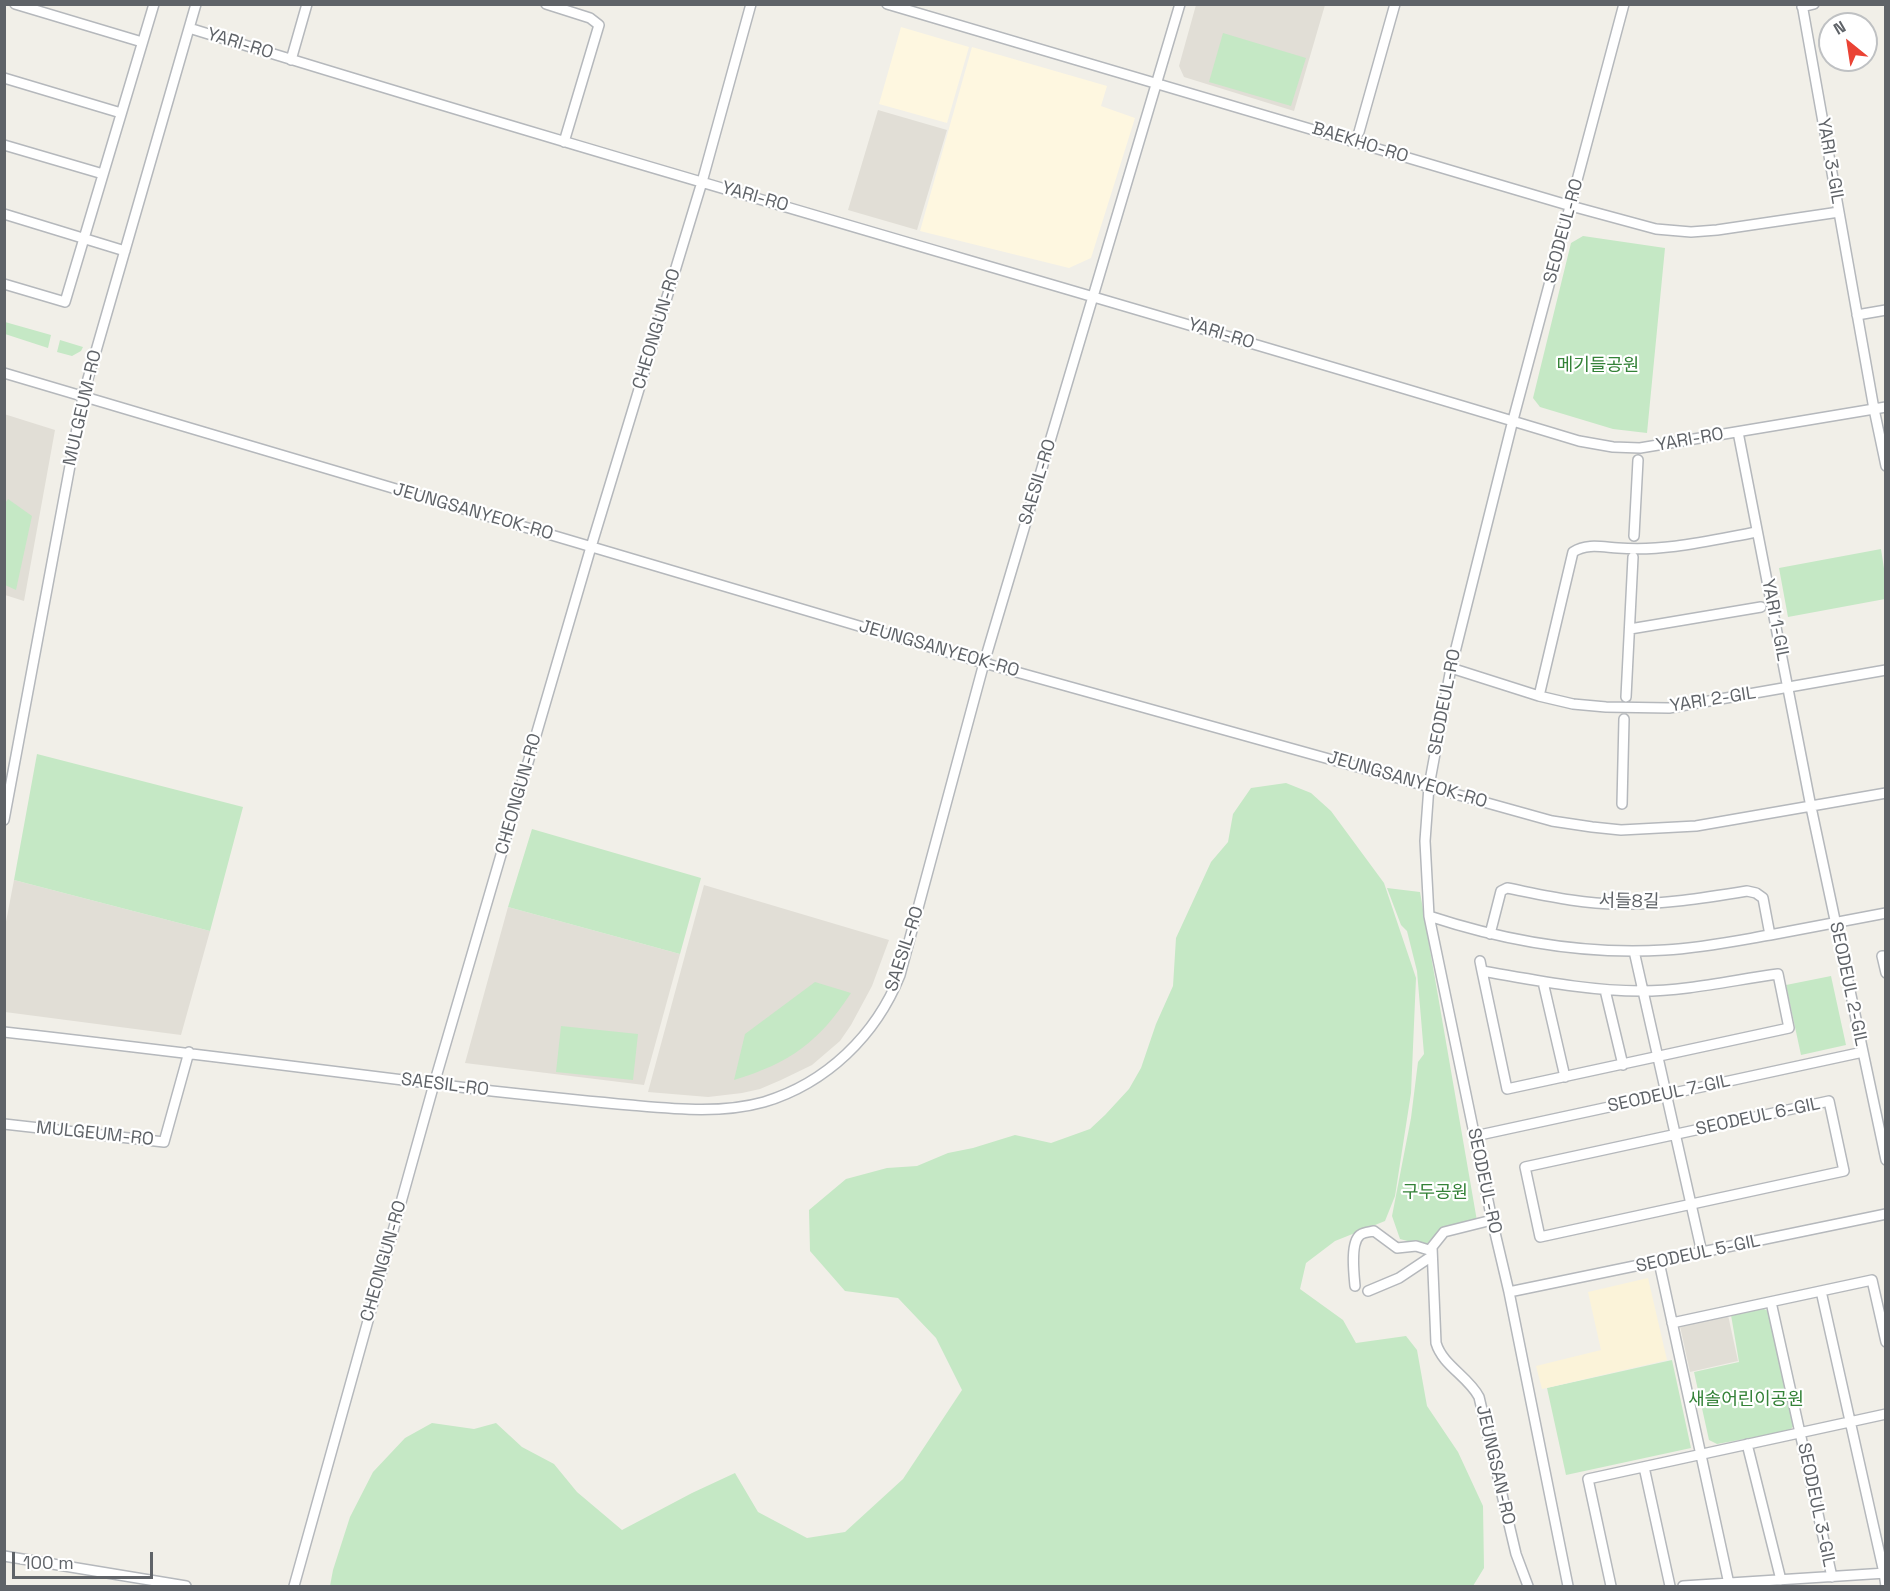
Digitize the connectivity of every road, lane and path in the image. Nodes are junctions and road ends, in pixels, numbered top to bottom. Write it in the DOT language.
graph roads {
  1 [pos="15,4"];
  2 [pos="153,4"];
  3 [pos="196,4"];
  4 [pos="307,4"];
  5 [pos="546,4"];
  6 [pos="751,4"];
  7 [pos="887,4"];
  8 [pos="1180,4"];
  9 [pos="1395,4"];
  10 [pos="1624,4"];
  11 [pos="1814,4"];
  12 [pos="1802,6"];
  13 [pos="189,28"];
  14 [pos="142,42"];
  15 [pos="291,60"];
  16 [pos="4,78"];
  17 [pos="1156,84"];
  18 [pos="121,113"];
  19 [pos="1359,132"];
  20 [pos="564,142"];
  21 [pos="4,145"];
  22 [pos="103,174"];
  23 [pos="702,182"];
  24 [pos="1571,206"];
  25 [pos="1839,212"];
  26 [pos="4,214"];
  27 [pos="84,238"];
  28 [pos="125,251"];
  29 [pos="4,284"];
  30 [pos="1093,296"];
  31 [pos="1886,310"];
  32 [pos="1857,315"];
  33 [pos="4,373"];
  34 [pos="83,396"];
  35 [pos="1886,407"];
  36 [pos="1874,409"];
  37 [pos="1513,420"];
  38 [pos="1738,432"];
  39 [pos="1638,460"];
  40 [pos="1886,466"];
  41 [pos="1757,532"];
  42 [pos="1634,536"];
  43 [pos="591,547"];
  44 [pos="1633,557"];
  45 [pos="1761,607"];
  46 [pos="1630,629"];
  47 [pos="984,663"];
  48 [pos="1451,668"];
  49 [pos="1886,670"];
  50 [pos="1788,687"];
  51 [pos="1539,696"];
  52 [pos="1626,698"];
  53 [pos="1624,719"];
  54 [pos="1429,786"];
  55 [pos="1886,793"];
  56 [pos="1622,804"];
  57 [pos="1812,807"];
  58 [pos="4,820"];
  59 [pos="1886,913"];
  60 [pos="1429,916"];
  61 [pos="1835,922"];
  62 [pos="1490,934"];
  63 [pos="1770,935"];
  64 [pos="1634,951"];
  65 [pos="1886,956"];
  66 [pos="1480,961"];
  67 [pos="1482,971"];
  68 [pos="1886,973"];
  69 [pos="1543,982"];
  70 [pos="1605,990"];
  71 [pos="1643,991"];
  72 [pos="4,1032"];
  73 [pos="189,1052"];
  74 [pos="1863,1052"];
  75 [pos="1658,1058"];
  76 [pos="1623,1065"];
  77 [pos="1565,1077"];
  78 [pos="434,1084"];
  79 [pos="1666,1094"];
  80 [pos="4,1124"];
  81 [pos="1675,1135"];
  82 [pos="1475,1136"];
  83 [pos="1886,1160"];
  84 [pos="1691,1204"];
  85 [pos="1886,1214"];
  86 [pos="1492,1220"];
  87 [pos="1432,1253"];
  88 [pos="1702,1253"];
  89 [pos="1659,1262"];
  90 [pos="1355,1286"];
  91 [pos="1821,1291"];
  92 [pos="1368,1292"];
  93 [pos="1509,1292"];
  94 [pos="1771,1302"];
  95 [pos="1672,1323"];
  96 [pos="1886,1342"];
  97 [pos="1886,1414"];
  98 [pos="1851,1422"];
  99 [pos="1801,1433"];
  100 [pos="1747,1444"];
  101 [pos="1700,1455"];
  102 [pos="1644,1467"];
  103 [pos="4,1556"];
  104 [pos="1885,1573"];
  105 [pos="1832,1577"];
  106 [pos="1781,1580"];
  107 [pos="1729,1584"];
  108 [pos="1752,1584"];
  109 [pos="1691,1586"];
  110 [pos="1886,1586"];
  111 [pos="186,1587"];
  112 [pos="294,1587"];
  113 [pos="1528,1587"];
  114 [pos="1568,1587"];
  115 [pos="1611,1587"];
  116 [pos="1670,1587"];
  117 [pos="1683,1587"];
  1 -- 14 [label="street"];
  2 -- 14 [label="street"];
  3 -- 13 [label="street, MULGEUM-RO"];
  4 -- 15 [label="street, YARI-RO"];
  5 -- 20 [label="street"];
  6 -- 23 [label="street, CHEONGUN-RO"];
  7 -- 17 [label="street, BAEKHO-RO"];
  8 -- 17 [label="street, SAESIL-RO"];
  9 -- 19 [label="street"];
  10 -- 24 [label="street, SEODEUL-RO"];
  11 -- 12 [label="street, YARI 3-GIL"];
  12 -- 25 [label="street, YARI 3-GIL"];
  13 -- 15 [label="street, YARI-RO"];
  13 -- 28 [label="street, MULGEUM-RO"];
  14 -- 18 [label="street"];
  15 -- 20 [label="street, YARI-RO"];
  16 -- 18 [label="street"];
  17 -- 24 [label="street, BAEKHO-RO"];
  17 -- 30 [label="street, SAESIL-RO"];
  18 -- 22 [label="street"];
  20 -- 23 [label="street, YARI-RO"];
  21 -- 22 [label="street"];
  22 -- 27 [label="street"];
  23 -- 30 [label="street, YARI-RO"];
  23 -- 43 [label="street, CHEONGUN-RO"];
  24 -- 25 [label="street, BAEKHO-RO"];
  24 -- 37 [label="street, SEODEUL-RO"];
  25 -- 32 [label="street, YARI 3-GIL"];
  26 -- 27 [label="street"];
  27 -- 28 [label="street"];
  27 -- 29 [label="street"];
  28 -- 34 [label="street, MULGEUM-RO"];
  30 -- 37 [label="street, YARI-RO"];
  30 -- 47 [label="street, SAESIL-RO"];
  31 -- 32 [label="street"];
  32 -- 36 [label="street, YARI 3-GIL"];
  33 -- 34 [label="street, JEUNGSANYEOK-RO"];
  34 -- 43 [label="street, JEUNGSANYEOK-RO"];
  34 -- 58 [label="street, MULGEUM-RO"];
  35 -- 36 [label="street, YARI-RO"];
  36 -- 38 [label="street, YARI-RO"];
  36 -- 40 [label="street"];
  37 -- 38 [label="street, YARI-RO"];
  37 -- 48 [label="street, SEODEUL-RO"];
  38 -- 41 [label="street, YARI 1-GIL"];
  39 -- 42 [label="street"];
  41 -- 50 [label="street, YARI 1-GIL"];
  41 -- 51 [label="street"];
  43 -- 47 [label="street, JEUNGSANYEOK-RO"];
  43 -- 78 [label="street, CHEONGUN-RO"];
  44 -- 46 [label="street"];
  45 -- 46 [label="street"];
  46 -- 52 [label="street"];
  47 -- 54 [label="street, JEUNGSANYEOK-RO"];
  47 -- 78 [label="street, SAESIL-RO"];
  48 -- 51 [label="street, YARI 2-GIL"];
  48 -- 54 [label="street, SEODEUL-RO"];
  49 -- 50 [label="street, YARI 2-GIL"];
  50 -- 51 [label="street, YARI 2-GIL"];
  50 -- 57 [label="street, YARI 1-GIL"];
  53 -- 56 [label="street"];
  54 -- 57 [label="street, JEUNGSANYEOK-RO"];
  54 -- 60 [label="street, SEODEUL-RO"];
  55 -- 57 [label="street, JEUNGSANYEOK-RO"];
  57 -- 61 [label="street, SEODEUL 2-GIL"];
  59 -- 61 [label="street"];
  60 -- 62 [label="street"];
  60 -- 82 [label="street, SEODEUL-RO"];
  61 -- 63 [label="street"];
  61 -- 74 [label="street, SEODEUL 2-GIL"];
  62 -- 63 [label="street, 서들8길"];
  62 -- 64 [label="street"];
  63 -- 64 [label="street"];
  64 -- 71 [label="street, SEODEUL 6-GIL"];
  65 -- 68 [label="street"];
  66 -- 67 [label="street"];
  67 -- 69 [label="street"];
  67 -- 77 [label="street"];
  69 -- 70 [label="street"];
  69 -- 77 [label="street"];
  70 -- 71 [label="street"];
  70 -- 76 [label="street"];
  71 -- 75 [label="street, SEODEUL 6-GIL"];
  71 -- 75 [label="street"];
  72 -- 73 [label="street, SAESIL-RO"];
  73 -- 78 [label="street, SAESIL-RO"];
  73 -- 80 [label="street, MULGEUM-RO"];
  74 -- 79 [label="street, SEODEUL 7-GIL"];
  74 -- 83 [label="street, SEODEUL 2-GIL"];
  75 -- 76 [label="street"];
  75 -- 79 [label="street, SEODEUL 6-GIL"];
  76 -- 77 [label="street"];
  78 -- 112 [label="street, CHEONGUN-RO"];
  79 -- 81 [label="street, SEODEUL 6-GIL"];
  79 -- 82 [label="street, SEODEUL 7-GIL"];
  81 -- 84 [label="street, SEODEUL 6-GIL"];
  81 -- 84 [label="street, SEODEUL 6-GIL"];
  81 -- 84 [label="street, SEODEUL 6-GIL"];
  82 -- 86 [label="street, SEODEUL-RO"];
  84 -- 88 [label="street, SEODEUL 6-GIL"];
  85 -- 88 [label="street, SEODEUL 5-GIL"];
  86 -- 87 [label="street"];
  86 -- 93 [label="street, SEODEUL-RO"];
  87 -- 90 [label="street"];
  87 -- 92 [label="street"];
  87 -- 113 [label="street, JEUNGSAN-RO"];
  88 -- 89 [label="street, SEODEUL 5-GIL"];
  89 -- 93 [label="street, SEODEUL 5-GIL"];
  89 -- 95 [label="street"];
  91 -- 94 [label="street"];
  91 -- 96 [label="street"];
  91 -- 98 [label="street"];
  93 -- 114 [label="street, SEODEUL-RO"];
  94 -- 95 [label="street"];
  94 -- 99 [label="street, SEODEUL 3-GIL"];
  95 -- 101 [label="street"];
  97 -- 98 [label="street, SEODEUL 3-GIL"];
  98 -- 99 [label="street, SEODEUL 3-GIL"];
  98 -- 104 [label="street"];
  99 -- 100 [label="street, SEODEUL 3-GIL"];
  99 -- 105 [label="street, SEODEUL 3-GIL"];
  100 -- 101 [label="street, SEODEUL 3-GIL"];
  100 -- 106 [label="street"];
  101 -- 102 [label="street, SEODEUL 3-GIL"];
  101 -- 107 [label="street"];
  102 -- 115 [label="street, SEODEUL 3-GIL"];
  102 -- 116 [label="street"];
  103 -- 111 [label="street"];
  104 -- 105 [label="street"];
  104 -- 110 [label="street"];
  105 -- 106 [label="street"];
  106 -- 108 [label="street"];
  107 -- 108 [label="street"];
  107 -- 109 [label="street"];
  109 -- 117 [label="street"];
}
